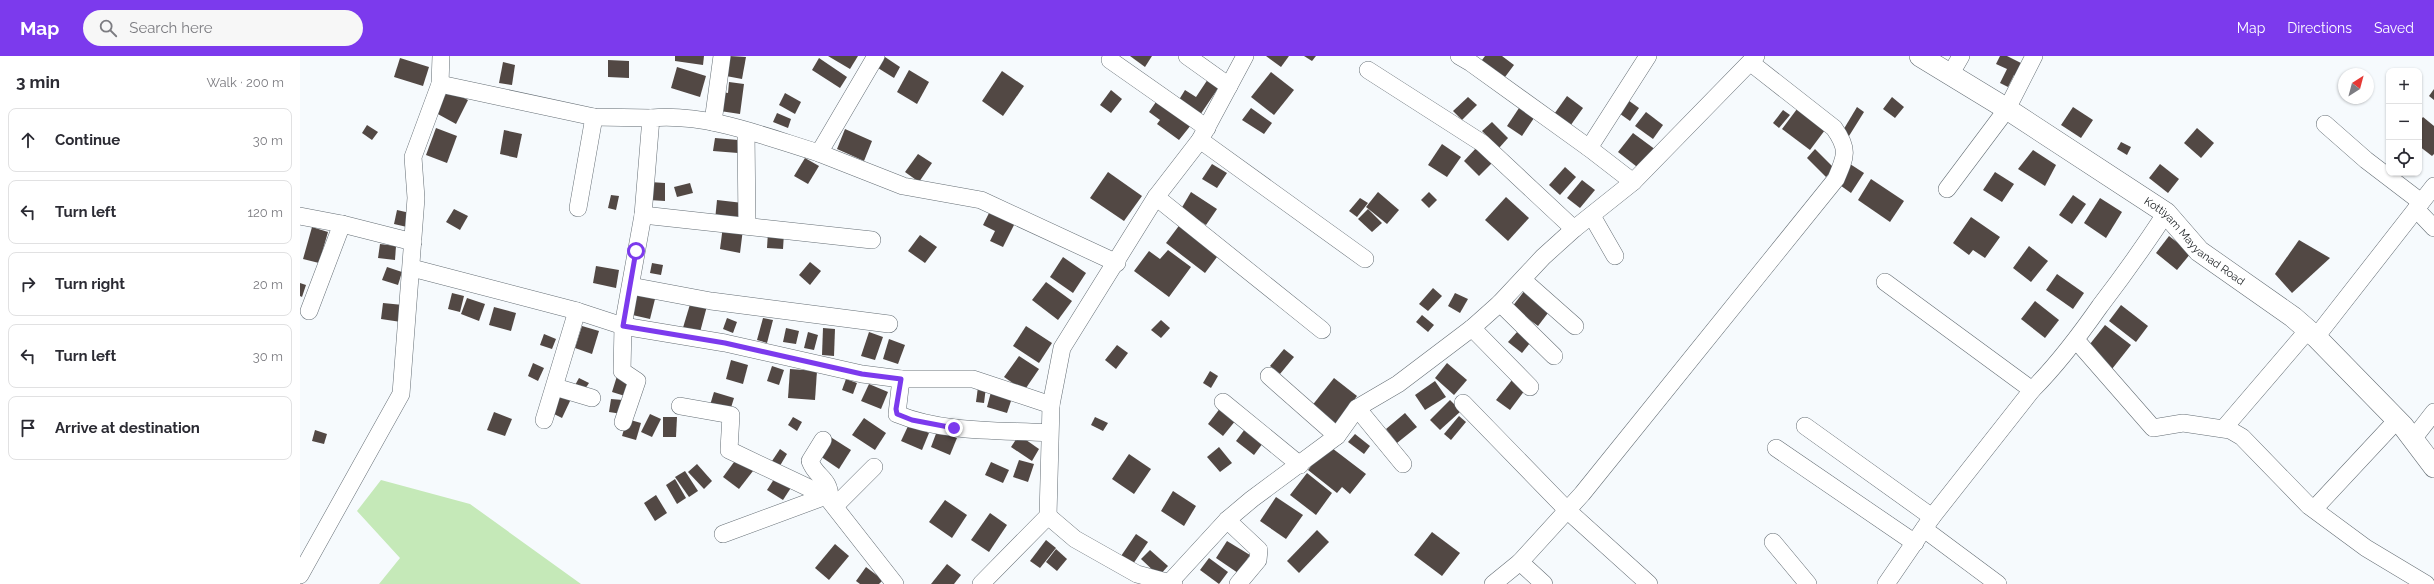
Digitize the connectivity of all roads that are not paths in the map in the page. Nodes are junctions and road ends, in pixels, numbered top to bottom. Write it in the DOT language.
graph roads {
  1 [pos="441,56"];
  2 [pos="722,56"];
  3 [pos="876,56"];
  4 [pos="1187,56"];
  5 [pos="1245,56"];
  6 [pos="1648,56"];
  7 [pos="1920,56"];
  8 [pos="1961,56"];
  9 [pos="2034,56"];
  10 [pos="1469,58"];
  11 [pos="1754,59"];
  12 [pos="1110,60"];
  13 [pos="1368,70"];
  14 [pos="1950,75"];
  15 [pos="440,84"];
  16 [pos="1229,86"];
  17 [pos="2007,109"];
  18 [pos="594,117"];
  19 [pos="651,118"];
  20 [pos="713,122"];
  21 [pos="2325,124"];
  22 [pos="746,131"];
  23 [pos="1203,134"];
  24 [pos="1589,148"];
  25 [pos="819,153"];
  26 [pos="1633,182"];
  27 [pos="2434,186"];
  28 [pos="1947,189"];
  29 [pos="1156,197"];
  30 [pos="2418,205"];
  31 [pos="578,208"];
  32 [pos="2166,213"];
  33 [pos="643,215"];
  34 [pos="300,216"];
  35 [pos="1592,216"];
  36 [pos="342,224"];
  37 [pos="747,226"];
  38 [pos="2434,228"];
  39 [pos="1574,229"];
  40 [pos="872,240"];
  41 [pos="413,242"];
  42 [pos="1615,256"];
  43 [pos="1365,259"];
  44 [pos="1117,263"];
  45 [pos="412,268"];
  46 [pos="1523,280"];
  47 [pos="1885,282"];
  48 [pos="631,286"];
  49 [pos="1500,304"];
  50 [pos="309,311"];
  51 [pos="577,311"];
  52 [pos="889,324"];
  53 [pos="623,326"];
  54 [pos="1575,326"];
  55 [pos="1472,328"];
  56 [pos="1322,330"];
  57 [pos="2312,334"];
  58 [pos="2076,340"];
  59 [pos="1554,356"];
  60 [pos="1269,376"];
  61 [pos="901,379"];
  62 [pos="555,387"];
  63 [pos="1530,388"];
  64 [pos="2032,390"];
  65 [pos="592,398"];
  66 [pos="1222,402"];
  67 [pos="1463,403"];
  68 [pos="1051,405"];
  69 [pos="680,406"];
  70 [pos="1357,408"];
  71 [pos="2434,412"];
  72 [pos="544,420"];
  73 [pos="2397,420"];
  74 [pos="623,422"];
  75 [pos="1805,426"];
  76 [pos="2224,428"];
  77 [pos="1049,433"];
  78 [pos="1336,436"];
  79 [pos="2413,439"];
  80 [pos="823,440"];
  81 [pos="1776,448"];
  82 [pos="1403,464"];
  83 [pos="1300,465"];
  84 [pos="874,467"];
  85 [pos="2434,467"];
  86 [pos="830,500"];
  87 [pos="2314,509"];
  88 [pos="1567,510"];
  89 [pos="1048,516"];
  90 [pos="1227,520"];
  91 [pos="1928,523"];
  92 [pos="723,534"];
  93 [pos="1773,542"];
  94 [pos="1915,543"];
  95 [pos="1520,562"];
  96 [pos="300,575"];
  97 [pos="1172,583"];
  98 [pos="895,584"];
  99 [pos="981,584"];
  100 [pos="1238,584"];
  101 [pos="1493,584"];
  102 [pos="1544,584"];
  103 [pos="1649,584"];
  104 [pos="1808,584"];
  105 [pos="1886,584"];
  106 [pos="1998,584"];
  107 [pos="2426,584"];
  1 -- 15 [label="street"];
  2 -- 20 [label="street"];
  3 -- 25 [label="street"];
  4 -- 16 [label="street"];
  5 -- 16 [label="street"];
  6 -- 24 [label="street"];
  7 -- 14 [label="street, Kottiyam Mayyanad Road"];
  8 -- 14 [label="street"];
  9 -- 17 [label="street"];
  10 -- 24 [label="street"];
  11 -- 26 [label="street"];
  11 -- 88 [label="street"];
  12 -- 23 [label="street"];
  13 -- 39 [label="street"];
  14 -- 17 [label="street, Kottiyam Mayyanad Road"];
  15 -- 18 [label="street"];
  15 -- 41 [label="street"];
  16 -- 23 [label="street"];
  17 -- 28 [label="street"];
  17 -- 32 [label="street, Kottiyam Mayyanad Road"];
  18 -- 19 [label="street"];
  18 -- 31 [label="street"];
  19 -- 20 [label="street"];
  19 -- 33 [label="street"];
  20 -- 22 [label="street"];
  21 -- 30 [label="street"];
  22 -- 25 [label="street"];
  22 -- 37 [label="street"];
  23 -- 29 [label="street"];
  23 -- 43 [label="street"];
  24 -- 26 [label="street"];
  25 -- 44 [label="street"];
  26 -- 35 [label="street"];
  27 -- 30 [label="street"];
  29 -- 44 [label="street"];
  29 -- 56 [label="street"];
  30 -- 38 [label="street"];
  30 -- 57 [label="street"];
  32 -- 57 [label="street, Kottiyam Mayyanad Road"];
  32 -- 58 [label="street"];
  33 -- 37 [label="street"];
  33 -- 48 [label="street"];
  34 -- 36 [label="street"];
  35 -- 39 [label="street"];
  35 -- 42 [label="street"];
  36 -- 41 [label="street"];
  36 -- 50 [label="street"];
  37 -- 40 [label="street"];
  39 -- 46 [label="street"];
  41 -- 45 [label="street"];
  44 -- 68 [label="street"];
  45 -- 51 [label="street"];
  45 -- 96 [label="street"];
  46 -- 49 [label="street"];
  46 -- 54 [label="street"];
  47 -- 64 [label="street"];
  48 -- 52 [label="street"];
  48 -- 53 [label="street"];
  49 -- 55 [label="street"];
  49 -- 59 [label="street"];
  51 -- 53 [label="street"];
  51 -- 62 [label="street"];
  53 -- 61 [label="street"];
  53 -- 74 [label="street"];
  55 -- 63 [label="street"];
  55 -- 70 [label="street"];
  57 -- 73 [label="street, Kottiyam Mayyanad Road"];
  57 -- 76 [label="street"];
  58 -- 64 [label="street"];
  58 -- 76 [label="street"];
  60 -- 78 [label="street"];
  61 -- 68 [label="street"];
  61 -- 77 [label="street"];
  62 -- 65 [label="street"];
  62 -- 72 [label="street"];
  64 -- 91 [label="street"];
  66 -- 83 [label="street"];
  67 -- 88 [label="street"];
  68 -- 77 [label="street"];
  69 -- 86 [label="street"];
  70 -- 78 [label="street"];
  70 -- 82 [label="street"];
  71 -- 79 [label="street"];
  73 -- 79 [label="street, Kottiyam Mayyanad Road"];
  73 -- 87 [label="street"];
  75 -- 91 [label="street"];
  76 -- 87 [label="street"];
  77 -- 89 [label="street"];
  78 -- 83 [label="street"];
  79 -- 85 [label="street, Kottiyam Mayyanad Road"];
  80 -- 86 [label="street"];
  81 -- 94 [label="street"];
  83 -- 90 [label="street"];
  84 -- 86 [label="street"];
  86 -- 92 [label="street"];
  86 -- 98 [label="street"];
  87 -- 107 [label="street"];
  88 -- 95 [label="street"];
  88 -- 103 [label="street"];
  89 -- 97 [label="street"];
  89 -- 99 [label="street"];
  90 -- 97 [label="street"];
  90 -- 100 [label="street"];
  91 -- 94 [label="street"];
  91 -- 106 [label="street"];
  93 -- 104 [label="street"];
  94 -- 105 [label="street"];
  95 -- 101 [label="street"];
  95 -- 102 [label="street"];
}
